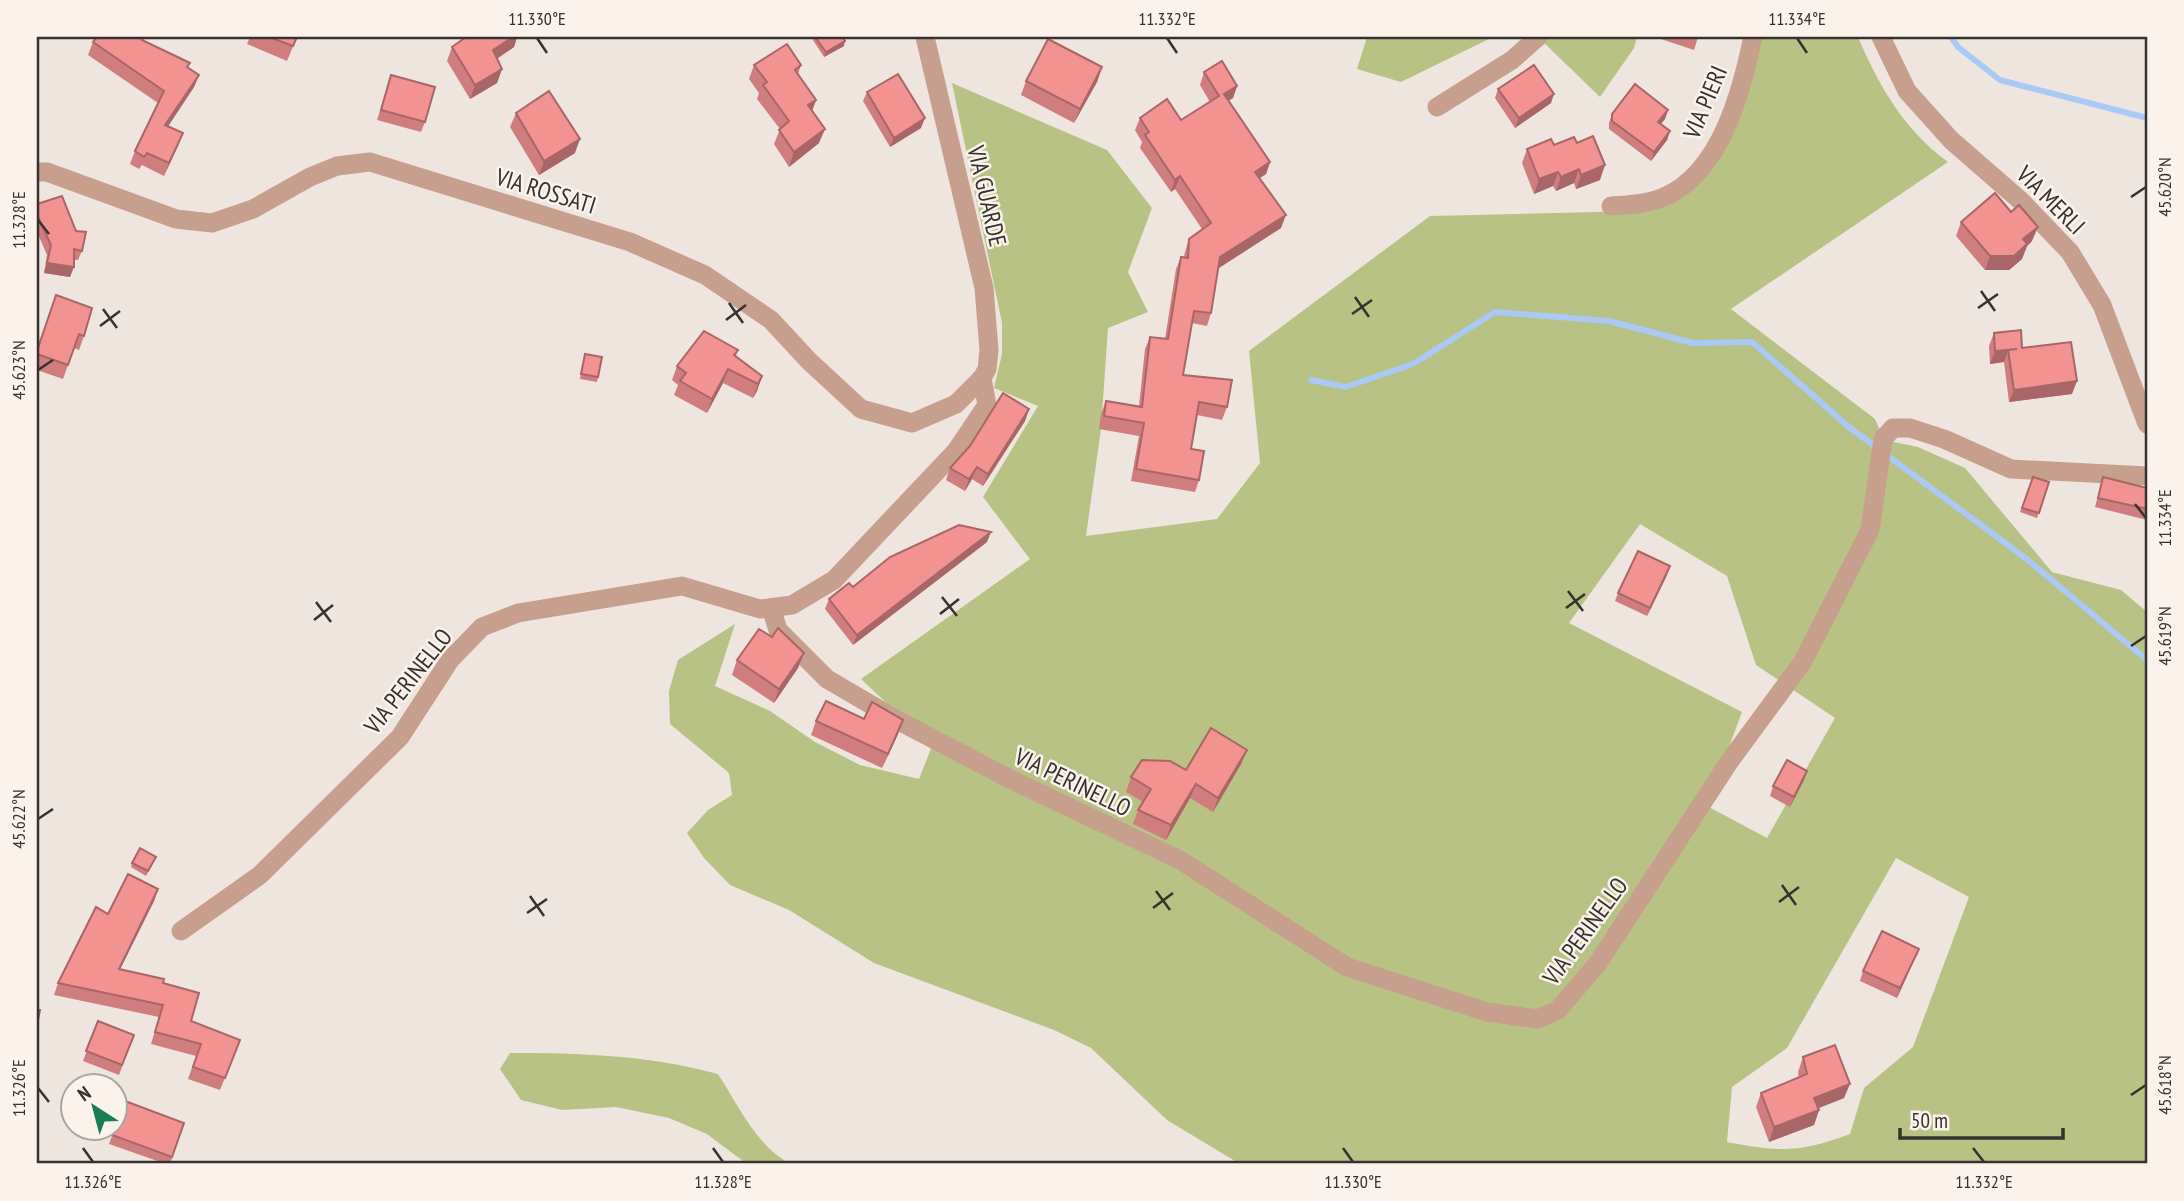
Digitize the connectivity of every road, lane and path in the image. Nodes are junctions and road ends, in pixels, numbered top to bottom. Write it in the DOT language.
graph roads {
  1 [pos="925,37"];
  2 [pos="1538,37"];
  3 [pos="1754,37"];
  4 [pos="1881,37"];
  5 [pos="1437,107"];
  6 [pos="37,172"];
  7 [pos="1611,206"];
  8 [pos="985,374"];
  9 [pos="2147,424"];
  10 [pos="2147,477"];
  11 [pos="771,608"];
  12 [pos="181,931"];
  1 -- 8 [label="street, VIA GUARDE"];
  2 -- 5 [label="street"];
  3 -- 7 [label="street, VIA PIERI"];
  4 -- 9 [label="street, VIA MERLI"];
  6 -- 8 [label="street, VIA ROSSATI"];
  8 -- 11 [label="street, VIA PERINELLO"];
  10 -- 11 [label="street, VIA PERINELLO"];
  11 -- 12 [label="street, VIA PERINELLO"];
}
